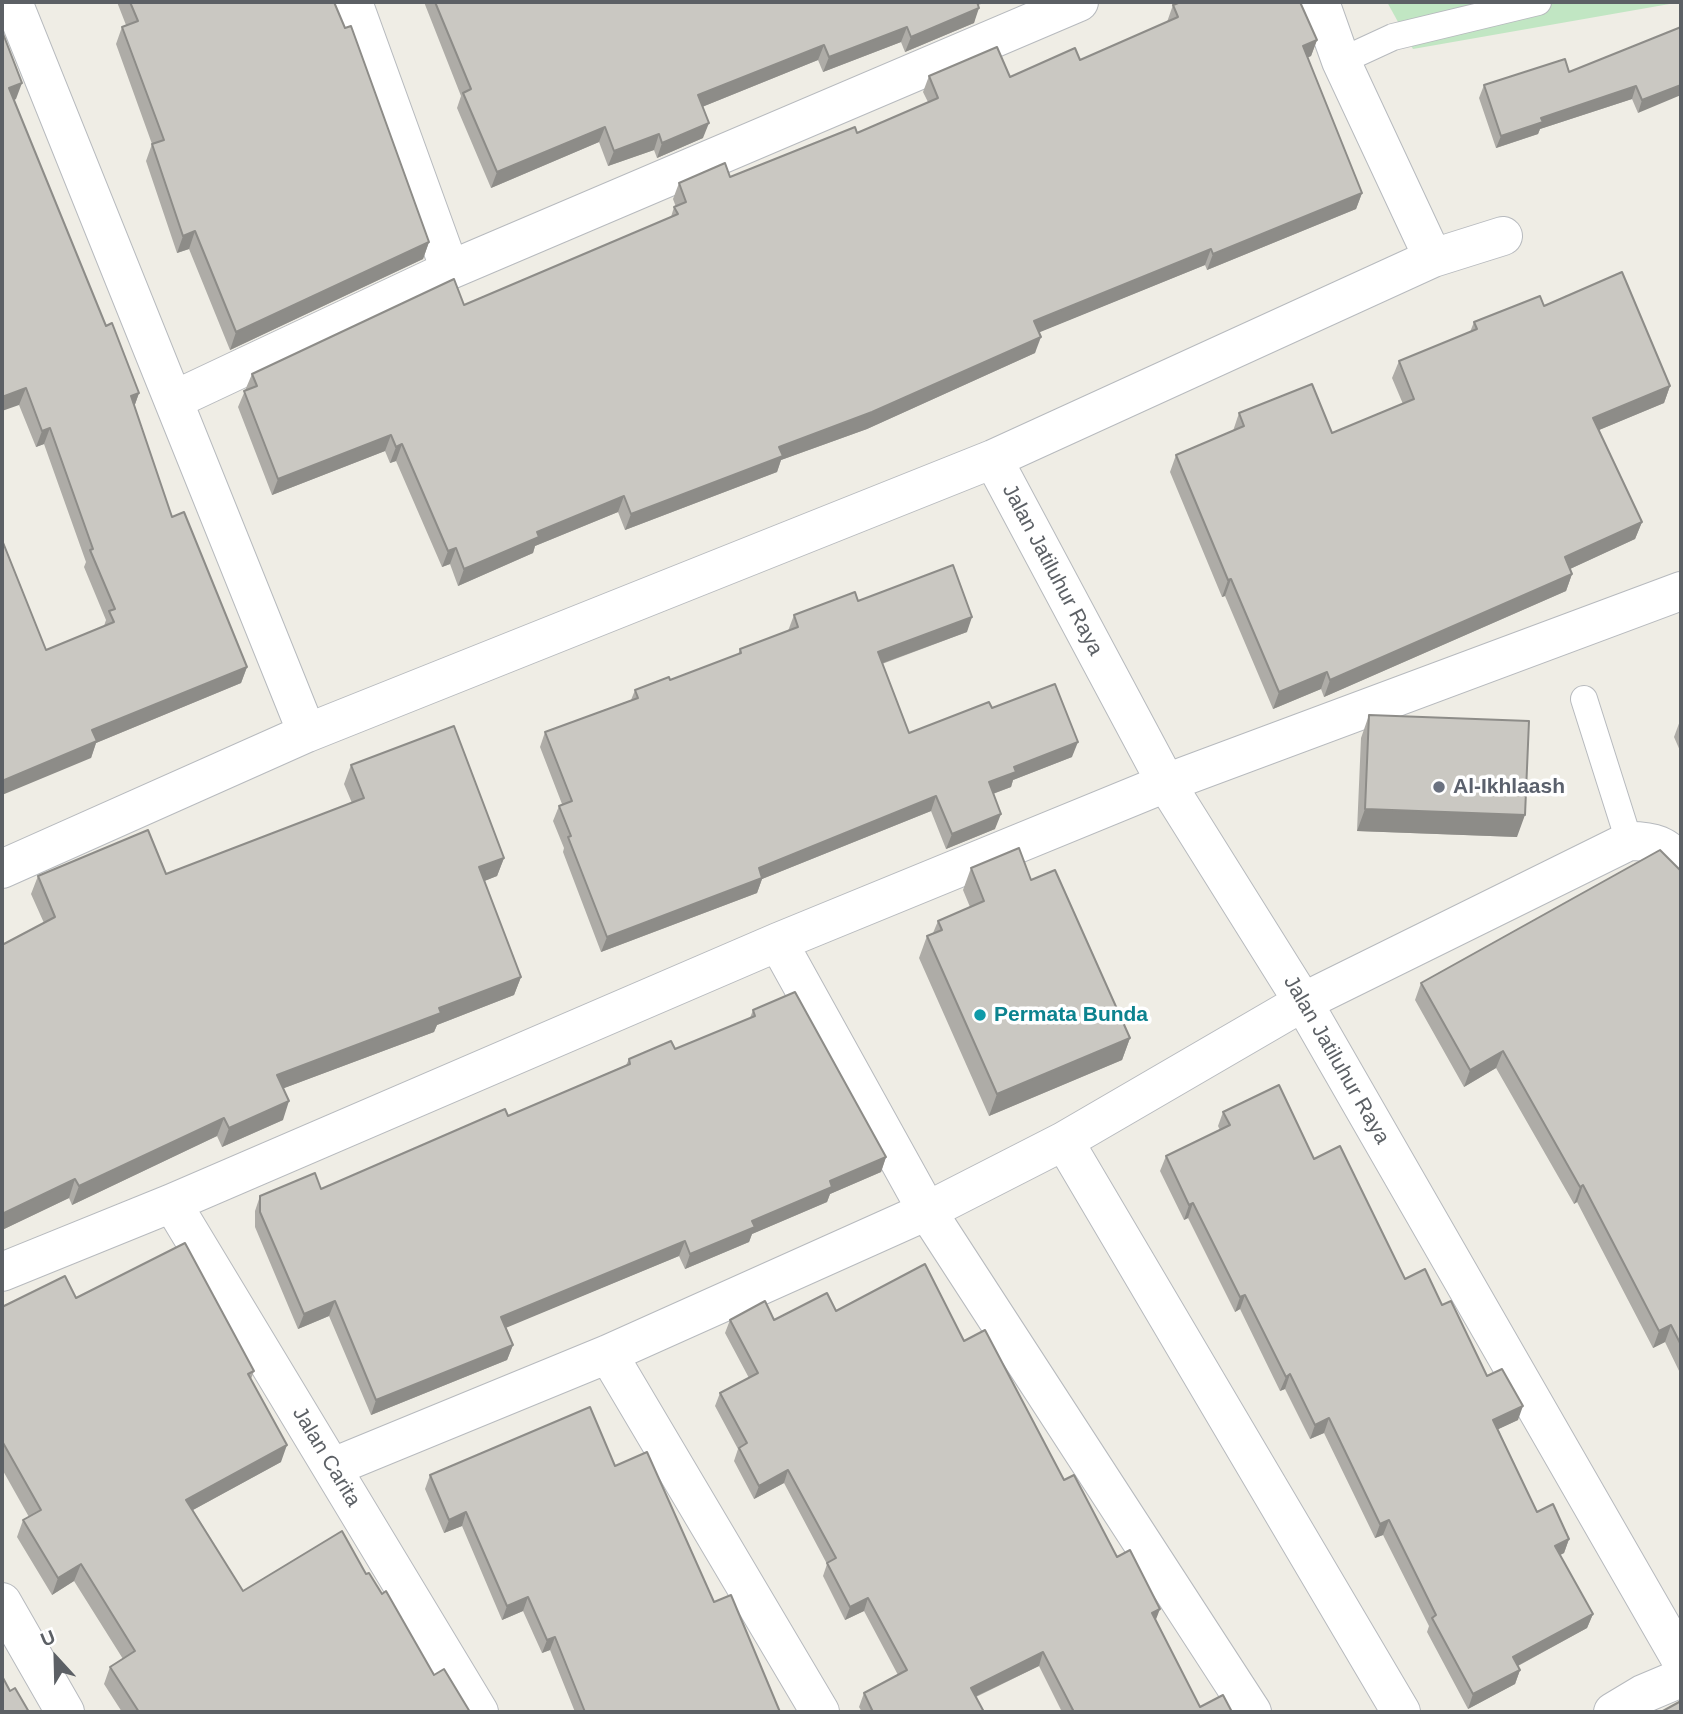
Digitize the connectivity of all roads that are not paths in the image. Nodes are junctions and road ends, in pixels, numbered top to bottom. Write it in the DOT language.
graph roads {
  1 [pos="13,2"];
  2 [pos="353,2"];
  3 [pos="1079,2"];
  4 [pos="1320,2"];
  5 [pos="1538,2"];
  6 [pos="1039,9"];
  7 [pos="1341,61"];
  8 [pos="1503,236"];
  9 [pos="1433,258"];
  10 [pos="450,270"];
  11 [pos="174,400"];
  12 [pos="993,459"];
  13 [pos="1681,591"];
  14 [pos="1584,699"];
  15 [pos="307,733"];
  16 [pos="1166,783"];
  17 [pos="1629,841"];
  18 [pos="1681,866"];
  19 [pos="2,869"];
  20 [pos="778,942"];
  21 [pos="1303,1002"];
  22 [pos="1064,1141"];
  23 [pos="172,1203"];
  24 [pos="927,1211"];
  25 [pos="2,1272"];
  26 [pos="608,1354"];
  27 [pos="333,1467"];
  28 [pos="2,1602"];
  29 [pos="1681,1660"];
  30 [pos="1681,1678"];
  31 [pos="65,1712"];
  32 [pos="479,1712"];
  33 [pos="820,1712"];
  34 [pos="1252,1712"];
  35 [pos="1401,1712"];
  36 [pos="1613,1712"];
  1 -- 11 [label="street"];
  2 -- 10 [label="street"];
  3 -- 6 [label="street"];
  4 -- 7 [label="street"];
  5 -- 7 [label="lane"];
  6 -- 10 [label="street"];
  7 -- 9 [label="street"];
  8 -- 9 [label="street"];
  9 -- 12 [label="street"];
  10 -- 11 [label="street"];
  11 -- 15 [label="street"];
  12 -- 15 [label="street"];
  12 -- 16 [label="street, Jalan Jatiluhur Raya"];
  13 -- 16 [label="street"];
  14 -- 17 [label="lane"];
  15 -- 19 [label="street"];
  16 -- 20 [label="street"];
  16 -- 21 [label="street, Jalan Jatiluhur Raya"];
  17 -- 18 [label="street"];
  17 -- 21 [label="street"];
  20 -- 23 [label="street"];
  20 -- 24 [label="street"];
  21 -- 22 [label="street"];
  21 -- 29 [label="street, Jalan Jatiluhur Raya"];
  22 -- 24 [label="street"];
  22 -- 35 [label="street"];
  23 -- 25 [label="street"];
  23 -- 27 [label="street, Jalan Carita"];
  24 -- 26 [label="street"];
  24 -- 34 [label="street"];
  26 -- 27 [label="street"];
  26 -- 33 [label="street"];
  27 -- 32 [label="street, Jalan Carita"];
  28 -- 31 [label="street"];
  30 -- 36 [label="street"];
}
